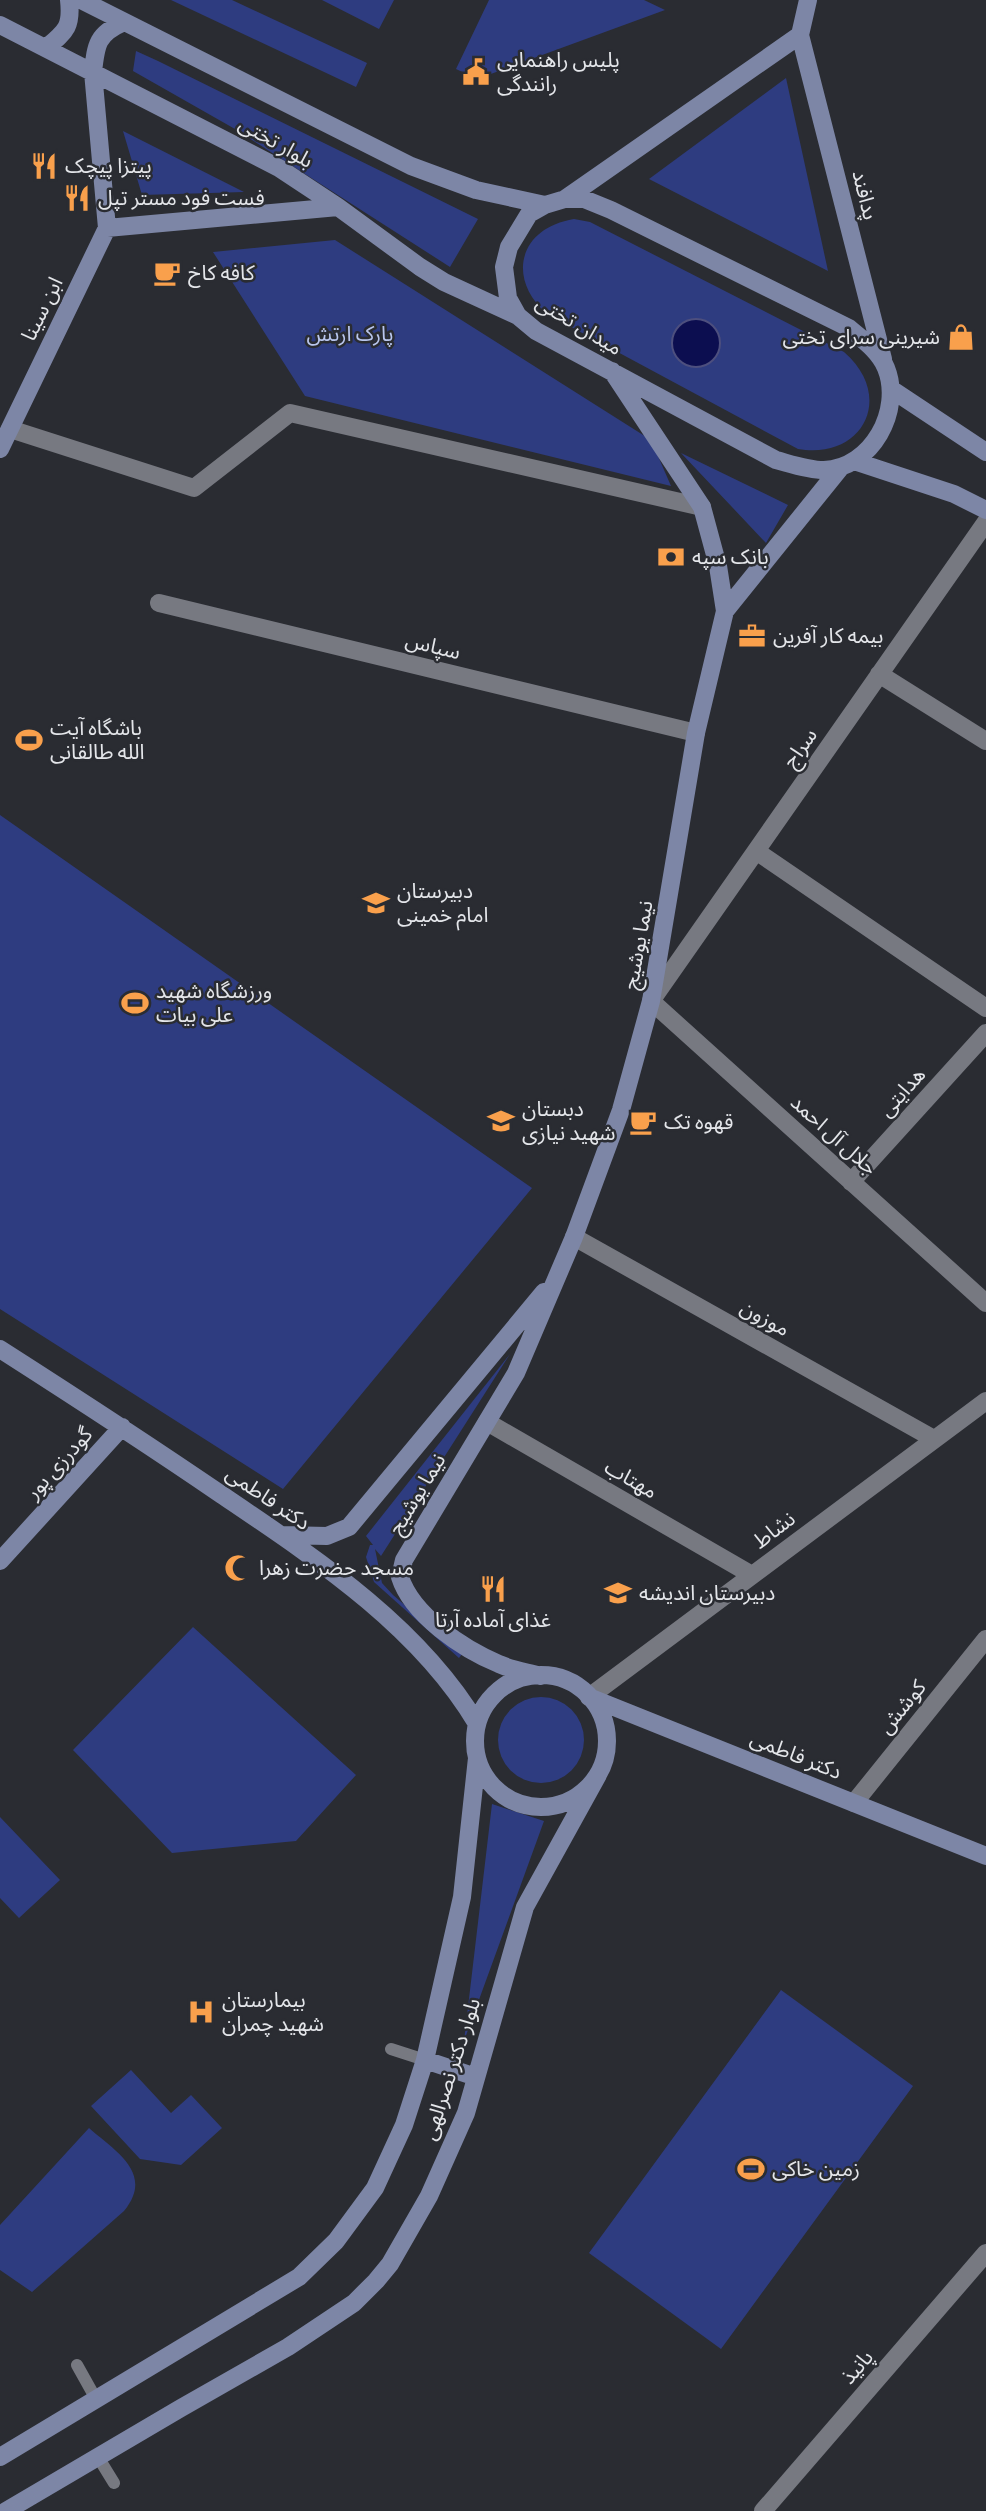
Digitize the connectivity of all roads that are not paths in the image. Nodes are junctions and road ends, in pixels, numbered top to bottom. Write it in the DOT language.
graph roads {
  1 [pos="69,0"];
  2 [pos="80,0"];
  3 [pos="808,0"];
  4 [pos="124,22"];
  5 [pos="0,25"];
  6 [pos="800,35"];
  7 [pos="46,48"];
  8 [pos="93,72"];
  9 [pos="565,199"];
  10 [pos="545,205"];
  11 [pos="338,207"];
  12 [pos="107,228"];
  13 [pos="518,316"];
  14 [pos="886,368"];
  15 [pos="612,371"];
  16 [pos="891,389"];
  17 [pos="10,429"];
  18 [pos="0,449"];
  19 [pos="985,450"];
  20 [pos="848,464"];
  21 [pos="702,507"];
  22 [pos="986,510"];
  23 [pos="986,522"];
  24 [pos="159,603"];
  25 [pos="725,611"];
  26 [pos="879,674"];
  27 [pos="696,733"];
  28 [pos="986,741"];
  29 [pos="756,851"];
  30 [pos="651,1001"];
  31 [pos="986,1008"];
  32 [pos="984,1041"];
  33 [pos="851,1182"];
  34 [pos="574,1237"];
  35 [pos="557,1276"];
  36 [pos="986,1303"];
  37 [pos="0,1349"];
  38 [pos="986,1401"];
  39 [pos="487,1422"];
  40 [pos="122,1427"];
  41 [pos="934,1439"];
  42 [pos="282,1535"];
  43 [pos="0,1561"];
  44 [pos="752,1575"];
  45 [pos="986,1639"];
  46 [pos="541,1676"];
  47 [pos="589,1697"];
  48 [pos="477,1724"];
  49 [pos="477,1758"];
  50 [pos="598,1774"];
  51 [pos="854,1803"];
  52 [pos="986,1856"];
  53 [pos="391,2049"];
  54 [pos="425,2060"];
  55 [pos="476,2077"];
  56 [pos="986,2253"];
  57 [pos="77,2365"];
  58 [pos="96,2399"];
  59 [pos="0,2457"];
  60 [pos="98,2457"];
  61 [pos="114,2483"];
  62 [pos="6,2511"];
  63 [pos="763,2511"];
  1 -- 7 [label="main road"];
  2 -- 4 [label="main road, بلوار تختی"];
  3 -- 6 [label="main road, پدافند"];
  4 -- 8 [label="main road"];
  4 -- 10 [label="main road, بلوار تختی"];
  5 -- 7 [label="main road, بلوار تختی"];
  6 -- 9 [label="main road"];
  6 -- 14 [label="main road, پدافند"];
  7 -- 8 [label="main road, بلوار تختی"];
  8 -- 11 [label="main road, بلوار تختی"];
  8 -- 12 [label="main road"];
  9 -- 10 [label="main road, میدان تختی"];
  9 -- 14 [label="main road, میدان تختی"];
  10 -- 13 [label="main road, میدان تختی"];
  11 -- 12 [label="main road"];
  11 -- 13 [label="main road, بلوار تختی"];
  12 -- 17 [label="main road, ابن سینا"];
  13 -- 15 [label="main road, میدان تختی"];
  14 -- 16 [label="main road, میدان تختی"];
  15 -- 20 [label="main road, میدان تختی"];
  15 -- 21 [label="main road, نیما یوشیج"];
  16 -- 19 [label="main road"];
  16 -- 20 [label="main road, میدان تختی"];
  17 -- 18 [label="main road, ابن سینا"];
  17 -- 21 [label="street"];
  20 -- 22 [label="main road"];
  20 -- 25 [label="main road, نیما یوشیج"];
  21 -- 25 [label="main road, نیما یوشیج"];
  23 -- 26 [label="street, سراج"];
  24 -- 27 [label="street, سپاس"];
  25 -- 27 [label="main road, نیما یوشیج"];
  26 -- 28 [label="street"];
  26 -- 29 [label="street, سراج"];
  27 -- 30 [label="main road, نیما یوشیج"];
  29 -- 30 [label="street, سراج"];
  29 -- 31 [label="street"];
  30 -- 33 [label="street, جلال آل احمد"];
  30 -- 34 [label="main road, نیما یوشیج"];
  32 -- 33 [label="street, هدایتی"];
  33 -- 36 [label="street, جلال آل احمد"];
  34 -- 35 [label="main road, نیما یوشیج"];
  34 -- 41 [label="street, موزون"];
  35 -- 39 [label="main road, نیما یوشیج"];
  35 -- 42 [label="main road, نیما یوشیج"];
  37 -- 40 [label="main road, دکتر فاطمی"];
  38 -- 41 [label="street, نشاط"];
  39 -- 44 [label="street, مهتاب"];
  39 -- 46 [label="main road, نیما یوشیج"];
  40 -- 42 [label="main road, دکتر فاطمی"];
  40 -- 43 [label="main road, گودرزی پور"];
  41 -- 44 [label="street, نشاط"];
  42 -- 48 [label="main road, دکتر فاطمی"];
  44 -- 47 [label="street, نشاط"];
  45 -- 51 [label="street, کوشش"];
  46 -- 47 [label="main road"];
  46 -- 48 [label="main road"];
  47 -- 50 [label="main road"];
  47 -- 51 [label="main road, دکتر فاطمی"];
  48 -- 49 [label="main road"];
  49 -- 50 [label="main road"];
  49 -- 54 [label="main road, بلوار دکتر نصرالهی"];
  50 -- 55 [label="main road, بلوار دکتر نصرالهی"];
  51 -- 52 [label="main road, دکتر فاطمی"];
  53 -- 54 [label="lane"];
  54 -- 55 [label="main road"];
  54 -- 58 [label="main road, بلوار دکتر نصرالهی"];
  55 -- 60 [label="main road, بلوار دکتر نصرالهی"];
  56 -- 63 [label="street, پانیذ"];
  57 -- 58 [label="lane"];
  58 -- 59 [label="main road, بلوار دکتر نصرالهی"];
  60 -- 61 [label="lane"];
  60 -- 62 [label="main road, بلوار دکتر نصرالهی"];
}
